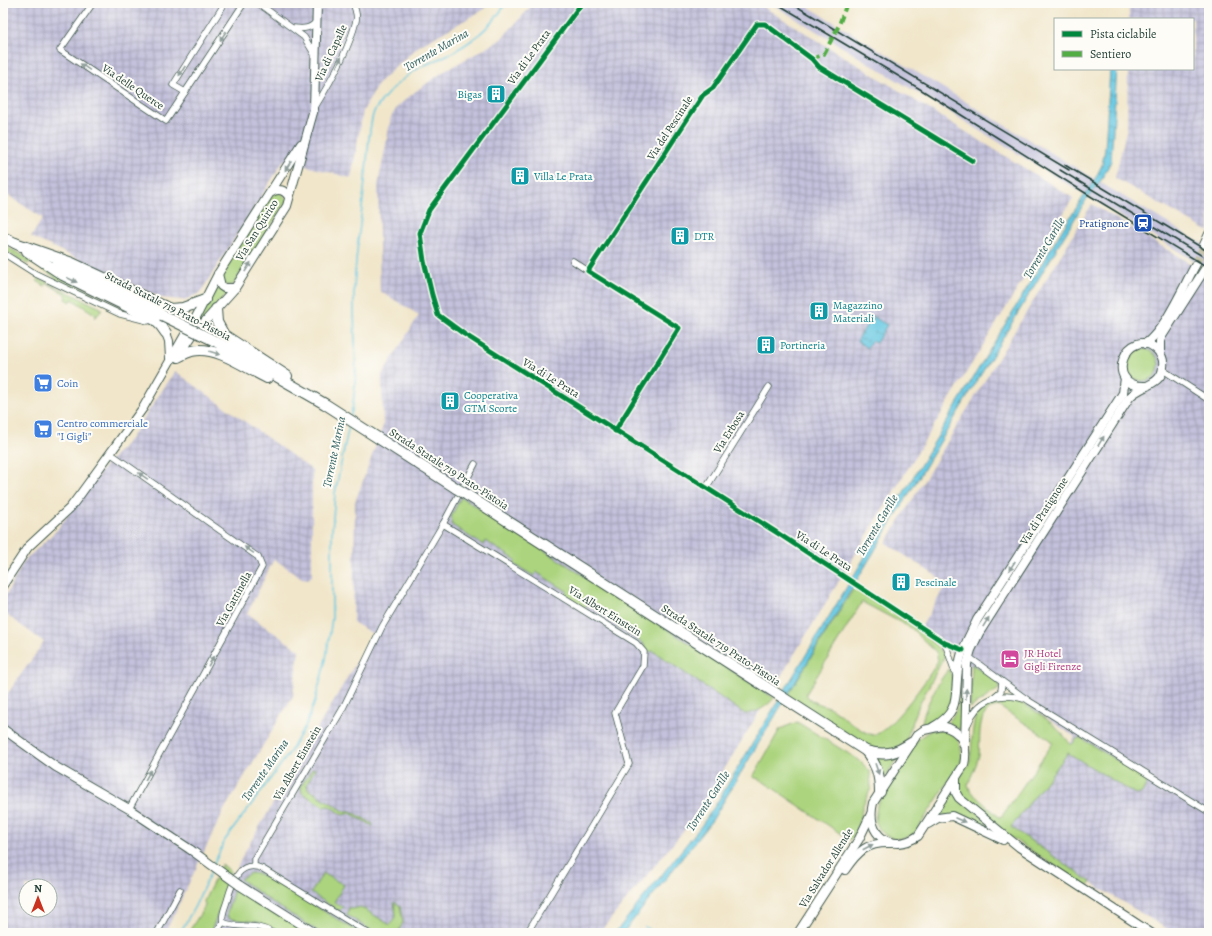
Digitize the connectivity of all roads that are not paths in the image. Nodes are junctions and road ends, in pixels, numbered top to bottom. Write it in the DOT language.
graph roads {
  1 [pos="92,3"];
  2 [pos="225,3"];
  3 [pos="244,3"];
  4 [pos="258,3"];
  5 [pos="317,3"];
  6 [pos="353,3"];
  7 [pos="582,3"];
  8 [pos="317,20"];
  9 [pos="294,28"];
  10 [pos="305,29"];
  11 [pos="316,34"];
  12 [pos="304,37"];
  13 [pos="316,57"];
  14 [pos="185,92"];
  15 [pos="314,109"];
  16 [pos="307,132"];
  17 [pos="973,161"];
  18 [pos="272,192"];
  19 [pos="289,197"];
  20 [pos="1209,234"];
  21 [pos="3,237"];
  22 [pos="15,243"];
  23 [pos="1204,245"];
  24 [pos="3,253"];
  25 [pos="573,261"];
  26 [pos="1196,264"];
  27 [pos="1205,270"];
  28 [pos="588,271"];
  29 [pos="218,274"];
  30 [pos="1194,286"];
  31 [pos="235,288"];
  32 [pos="205,300"];
  33 [pos="216,310"];
  34 [pos="1168,316"];
  35 [pos="166,333"];
  36 [pos="189,335"];
  37 [pos="1145,344"];
  38 [pos="1160,354"];
  39 [pos="174,358"];
  40 [pos="1163,370"];
  41 [pos="1125,378"];
  42 [pos="1147,386"];
  43 [pos="769,387"];
  44 [pos="1209,400"];
  45 [pos="323,403"];
  46 [pos="615,431"];
  47 [pos="110,453"];
  48 [pos="475,464"];
  49 [pos="706,488"];
  50 [pos="443,524"];
  51 [pos="3,585"];
  52 [pos="945,643"];
  53 [pos="963,650"];
  54 [pos="969,656"];
  55 [pos="957,679"];
  56 [pos="1002,682"];
  57 [pos="994,697"];
  58 [pos="1030,701"];
  59 [pos="932,727"];
  60 [pos="4,731"];
  61 [pos="965,732"];
  62 [pos="911,743"];
  63 [pos="965,747"];
  64 [pos="866,750"];
  65 [pos="956,777"];
  66 [pos="880,792"];
  67 [pos="129,809"];
  68 [pos="1208,811"];
  69 [pos="871,814"];
  70 [pos="925,827"];
  71 [pos="891,843"];
  72 [pos="1019,848"];
  73 [pos="254,866"];
  74 [pos="180,890"];
  75 [pos="223,922"];
  76 [pos="157,933"];
  77 [pos="216,933"];
  78 [pos="273,933"];
  79 [pos="315,933"];
  80 [pos="368,933"];
  81 [pos="527,933"];
  82 [pos="798,933"];
  83 [pos="804,933"];
  84 [pos="1151,933"];
  14 -- 1 [label="street, Via delle Querce, one-way"];
  2 -- 14 [label="street, one-way"];
  3 -- 14 [label="street, Via delle Querce, one-way"];
  4 -- 9 [label="street"];
  5 -- 8 [label="main road, Via San Quirico"];
  15 -- 6 [label="street, Via di Capalle, one-way"];
  7 -- 46 [label="street, Via di Le Prata"];
  8 -- 10 [label="street"];
  8 -- 11 [label="main road, Via San Quirico"];
  9 -- 10 [label="street"];
  9 -- 12 [label="street"];
  10 -- 11 [label="street"];
  11 -- 12 [label="street"];
  11 -- 13 [label="main road, Via San Quirico"];
  12 -- 13 [label="street"];
  13 -- 15 [label="main road, Via San Quirico"];
  15 -- 16 [label="main road, Via San Quirico"];
  16 -- 18 [label="main road, Via San Quirico, one-way"];
  16 -- 19 [label="main road, Via San Quirico"];
  17 -- 28 [label="street, Via del Pescinale"];
  18 -- 19 [label="main road"];
  18 -- 29 [label="main road, Via San Quirico"];
  31 -- 19 [label="main road, Via San Quirico, one-way"];
  20 -- 23 [label="main road"];
  21 -- 22 [label="highway, Strada Statale 719 Prato-Pistoia"];
  22 -- 32 [label="highway"];
  22 -- 35 [label="highway, one-way"];
  22 -- 45 [label="highway, Strada Statale 719 Prato-Pistoia, bridge"];
  24 -- 35 [label="street"];
  25 -- 28 [label="street"];
  26 -- 34 [label="main road, Via di Pratignone"];
  27 -- 30 [label="main road"];
  28 -- 46 [label="street"];
  29 -- 31 [label="main road"];
  29 -- 32 [label="main road, Via San Quirico"];
  30 -- 34 [label="main road"];
  30 -- 38 [label="main road"];
  31 -- 33 [label="main road, Via San Quirico"];
  32 -- 33 [label="main road, Via San Quirico"];
  33 -- 45 [label="highway"];
  34 -- 37 [label="main road, Via di Pratignone"];
  35 -- 39 [label="main road"];
  36 -- 39 [label="main road"];
  37 -- 38 [label="main road"];
  37 -- 41 [label="main road, Via di Pratignone"];
  38 -- 40 [label="main road"];
  39 -- 45 [label="highway, one-way"];
  39 -- 47 [label="main road"];
  40 -- 42 [label="main road, Via di Pratignone"];
  40 -- 44 [label="street"];
  41 -- 42 [label="main road"];
  41 -- 53 [label="main road, Via di Pratignone, one-way"];
  54 -- 42 [label="main road, Via di Pratignone, one-way"];
  43 -- 49 [label="street, Via Erbosa"];
  45 -- 64 [label="highway, Strada Statale 719 Prato-Pistoia, bridge"];
  46 -- 49 [label="street, Via di Le Prata"];
  47 -- 51 [label="main road"];
  67 -- 47 [label="street, Via Gattinella, one-way"];
  48 -- 50 [label="street, Via Albert Einstein"];
  49 -- 52 [label="street, Via di Le Prata"];
  50 -- 73 [label="street, Via Albert Einstein"];
  50 -- 81 [label="street, Via Albert Einstein"];
  52 -- 53 [label="street, Via di Le Prata"];
  52 -- 55 [label="street"];
  53 -- 55 [label="main road, Via Salvador Allende"];
  54 -- 56 [label="street"];
  61 -- 54 [label="main road, Via Salvador Allende, one-way"];
  55 -- 59 [label="main road, Via Salvador Allende"];
  56 -- 57 [label="street"];
  56 -- 58 [label="street"];
  57 -- 58 [label="street"];
  57 -- 61 [label="street"];
  58 -- 68 [label="street"];
  59 -- 62 [label="main road, Via Salvador Allende"];
  59 -- 63 [label="main road"];
  60 -- 67 [label="main road"];
  61 -- 63 [label="main road, Via Salvador Allende"];
  62 -- 64 [label="highway"];
  62 -- 66 [label="main road, Via Salvador Allende"];
  63 -- 65 [label="main road, Via Salvador Allende"];
  64 -- 66 [label="highway, one-way"];
  65 -- 70 [label="main road, Via Salvador Allende"];
  65 -- 72 [label="main road"];
  66 -- 69 [label="main road, Via Salvador Allende"];
  67 -- 79 [label="main road, bridge"];
  69 -- 71 [label="main road"];
  69 -- 82 [label="main road, Via Salvador Allende"];
  70 -- 71 [label="main road, Via Salvador Allende"];
  70 -- 72 [label="main road, one-way"];
  83 -- 71 [label="main road, Via Salvador Allende, one-way"];
  72 -- 84 [label="main road"];
  73 -- 75 [label="street"];
  73 -- 80 [label="street"];
  74 -- 76 [label="street"];
  75 -- 77 [label="street"];
  75 -- 78 [label="street"];
}
